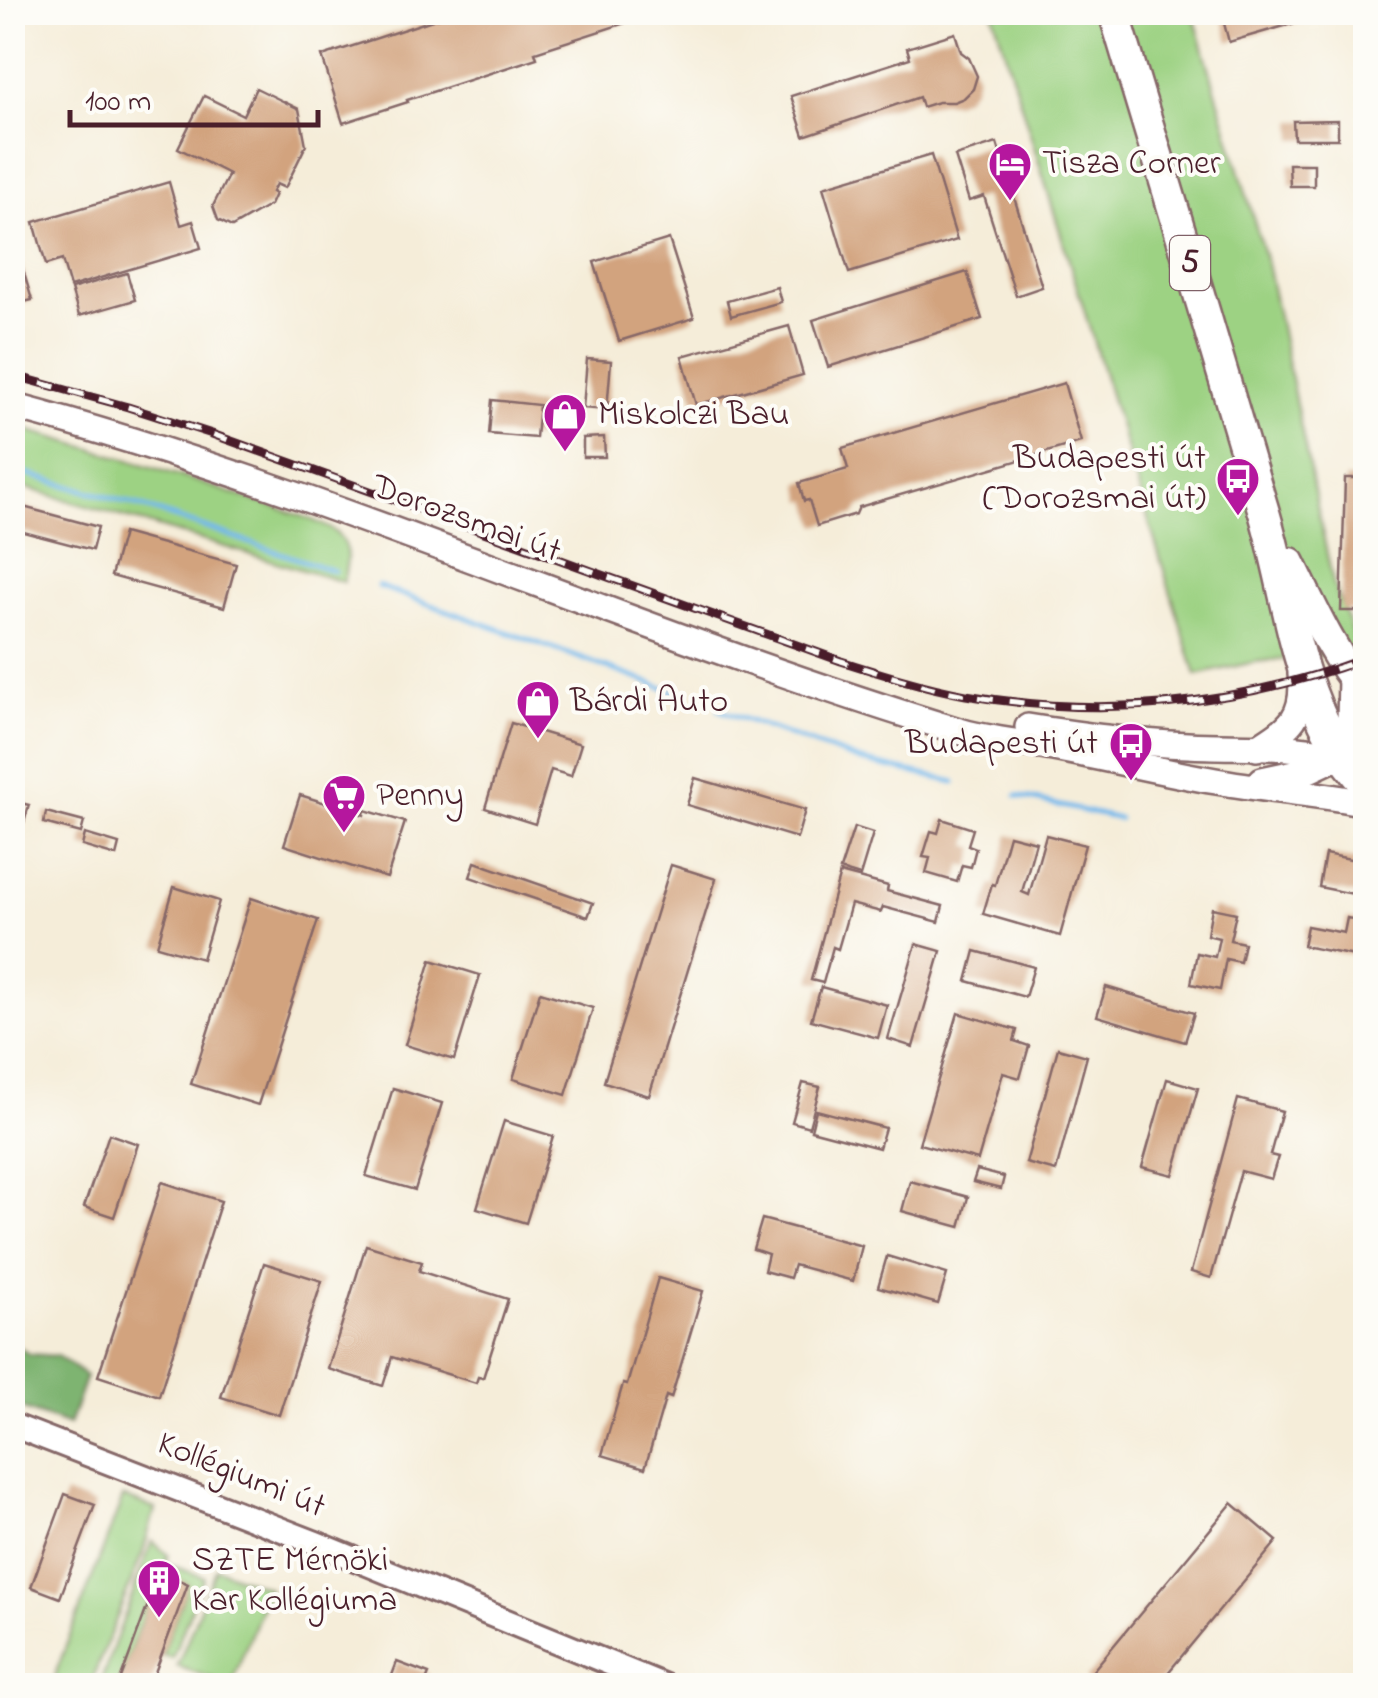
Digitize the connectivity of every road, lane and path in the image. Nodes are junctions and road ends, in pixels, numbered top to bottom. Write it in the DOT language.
graph roads {
  1 [pos="1114,12"];
  2 [pos="12,406"];
  3 [pos="1264,514"];
  4 [pos="1300,660"];
  5 [pos="1358,686"];
  6 [pos="893,710"];
  7 [pos="1257,748"];
  8 [pos="1353,759"];
  9 [pos="1366,784"];
  10 [pos="1243,785"];
  11 [pos="1366,803"];
  12 [pos="12,1425"];
  13 [pos="665,1686"];
  1 -- 3 [label="main road, 5"];
  2 -- 6 [label="main road, Dorozsmai út"];
  3 -- 4 [label="main road, 5"];
  3 -- 5 [label="main road, 5"];
  4 -- 7 [label="main road"];
  4 -- 8 [label="main road, 5"];
  5 -- 8 [label="main road"];
  6 -- 7 [label="main road, Dorozsmai út"];
  6 -- 10 [label="main road, Dorozsmai út"];
  7 -- 8 [label="main road, Dorozsmai út"];
  8 -- 9 [label="main road, 5"];
  8 -- 10 [label="main road"];
  10 -- 11 [label="main road, Dorozsmai út"];
  12 -- 13 [label="street, Kollégiumi út"];
}
